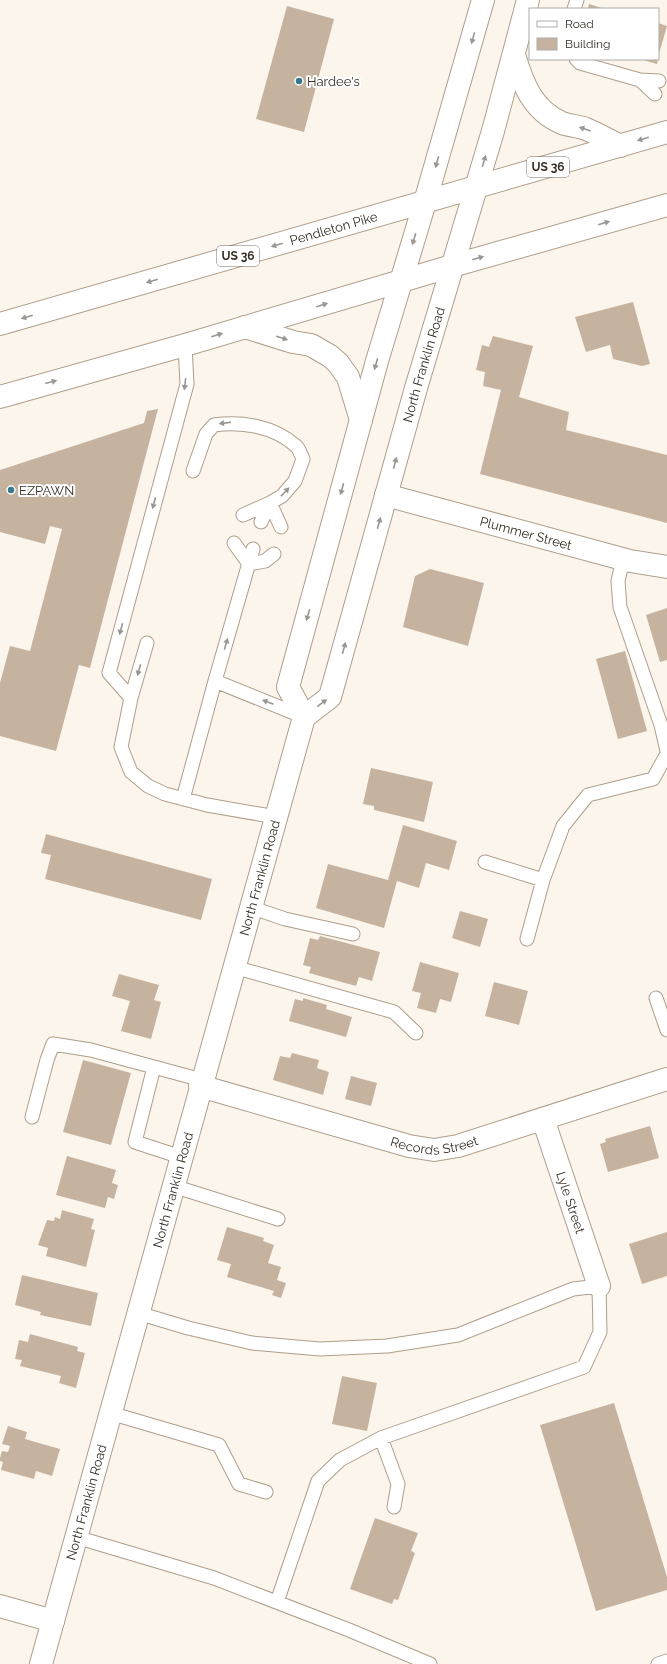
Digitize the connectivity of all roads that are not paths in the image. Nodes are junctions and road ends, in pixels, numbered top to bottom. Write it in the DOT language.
graph roads {
  1 [pos="483,0"];
  2 [pos="528,0"];
  3 [pos="514,55"];
  4 [pos="577,60"];
  5 [pos="657,88"];
  6 [pos="667,132"];
  7 [pos="620,146"];
  8 [pos="476,188"];
  9 [pos="425,202"];
  10 [pos="667,205"];
  11 [pos="452,266"];
  12 [pos="401,281"];
  13 [pos="0,324"];
  14 [pos="244,327"];
  15 [pos="185,345"];
  16 [pos="0,396"];
  17 [pos="361,420"];
  18 [pos="193,471"];
  19 [pos="386,495"];
  20 [pos="270,503"];
  21 [pos="243,515"];
  22 [pos="261,522"];
  23 [pos="281,527"];
  24 [pos="234,543"];
  25 [pos="253,549"];
  26 [pos="274,554"];
  27 [pos="623,559"];
  28 [pos="249,564"];
  29 [pos="667,567"];
  30 [pos="147,643"];
  31 [pos="215,682"];
  32 [pos="131,698"];
  33 [pos="304,717"];
  34 [pos="667,752"];
  35 [pos="184,799"];
  36 [pos="276,817"];
  37 [pos="485,862"];
  38 [pos="543,880"];
  39 [pos="250,907"];
  40 [pos="353,934"];
  41 [pos="527,939"];
  42 [pos="234,967"];
  43 [pos="656,998"];
  44 [pos="667,1030"];
  45 [pos="416,1033"];
  46 [pos="154,1067"];
  47 [pos="667,1079"];
  48 [pos="201,1083"];
  49 [pos="32,1117"];
  50 [pos="543,1119"];
  51 [pos="181,1157"];
  52 [pos="172,1186"];
  53 [pos="278,1219"];
  54 [pos="599,1286"];
  55 [pos="138,1313"];
  56 [pos="110,1413"];
  57 [pos="381,1438"];
  58 [pos="266,1492"];
  59 [pos="394,1507"];
  60 [pos="76,1537"];
  61 [pos="277,1602"];
  62 [pos="0,1606"];
  63 [pos="53,1621"];
  64 [pos="667,1661"];
  65 [pos="41,1664"];
  66 [pos="430,1664"];
  67 [pos="658,1664"];
  1 -- 9 [label="main road, one-way"];
  2 -- 3 [label="main road, North Franklin Road"];
  7 -- 3 [label="main road, one-way"];
  8 -- 3 [label="main road, North Franklin Road, one-way"];
  4 -- 5 [label="lane"];
  6 -- 7 [label="main road, Pendleton Pike / US 36, one-way"];
  7 -- 8 [label="main road, Pendleton Pike / US 36"];
  8 -- 9 [label="main road, Pendleton Pike / US 36"];
  8 -- 11 [label="main road, North Franklin Road"];
  9 -- 12 [label="main road, one-way"];
  9 -- 13 [label="main road, Pendleton Pike / US 36, one-way"];
  11 -- 10 [label="main road, one-way"];
  11 -- 12 [label="main road"];
  19 -- 11 [label="main road, North Franklin Road, one-way"];
  14 -- 12 [label="main road, one-way"];
  12 -- 17 [label="main road, one-way"];
  15 -- 14 [label="main road, one-way"];
  14 -- 17 [label="main road, one-way"];
  16 -- 15 [label="main road, one-way"];
  15 -- 32 [label="lane, one-way"];
  17 -- 33 [label="main road, one-way"];
  20 -- 18 [label="lane, one-way"];
  19 -- 27 [label="main road, Plummer Street"];
  33 -- 19 [label="main road, North Franklin Road, one-way"];
  20 -- 21 [label="lane"];
  20 -- 22 [label="lane"];
  20 -- 23 [label="lane"];
  24 -- 28 [label="lane"];
  25 -- 28 [label="lane"];
  26 -- 28 [label="lane"];
  27 -- 29 [label="main road, Plummer Street"];
  27 -- 34 [label="lane"];
  31 -- 28 [label="lane, one-way"];
  30 -- 32 [label="lane, one-way"];
  33 -- 31 [label="lane, one-way"];
  31 -- 35 [label="lane"];
  32 -- 35 [label="lane"];
  33 -- 36 [label="main road, North Franklin Road"];
  34 -- 38 [label="lane"];
  35 -- 36 [label="lane"];
  36 -- 39 [label="main road, North Franklin Road"];
  37 -- 38 [label="lane"];
  38 -- 41 [label="lane"];
  39 -- 40 [label="lane"];
  39 -- 42 [label="main road, North Franklin Road"];
  42 -- 45 [label="lane"];
  42 -- 48 [label="main road, North Franklin Road"];
  43 -- 44 [label="lane"];
  46 -- 48 [label="lane"];
  46 -- 49 [label="lane"];
  46 -- 51 [label="lane"];
  47 -- 50 [label="main road, Records Street"];
  48 -- 50 [label="main road, Records Street"];
  48 -- 51 [label="main road, North Franklin Road"];
  50 -- 54 [label="main road, Lyle Street"];
  51 -- 52 [label="main road, North Franklin Road"];
  52 -- 53 [label="lane"];
  52 -- 55 [label="main road, North Franklin Road"];
  54 -- 55 [label="lane"];
  54 -- 57 [label="lane"];
  55 -- 56 [label="main road, North Franklin Road"];
  56 -- 58 [label="lane"];
  56 -- 60 [label="main road, North Franklin Road"];
  57 -- 59 [label="lane"];
  57 -- 61 [label="lane"];
  60 -- 61 [label="lane"];
  60 -- 63 [label="main road, North Franklin Road"];
  61 -- 66 [label="lane"];
  62 -- 63 [label="main road"];
  63 -- 65 [label="main road, North Franklin Road"];
  64 -- 67 [label="lane"];
}
